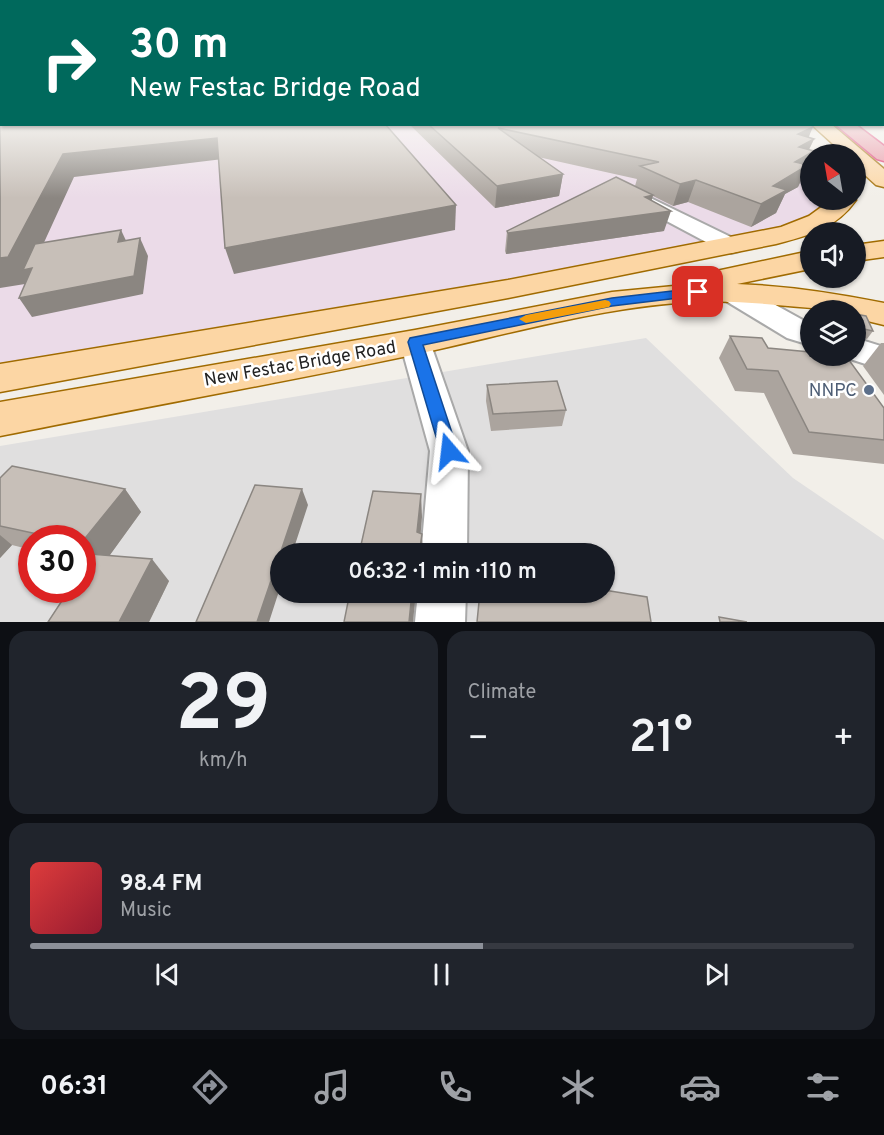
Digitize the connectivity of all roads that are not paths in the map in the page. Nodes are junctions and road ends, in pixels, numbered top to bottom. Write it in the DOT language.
graph roads {
  1 [pos="866,150"];
  2 [pos="884,155"];
  3 [pos="866,163"];
  4 [pos="884,180"];
  5 [pos="616,187"];
  6 [pos="832,210"];
  7 [pos="884,232"];
  8 [pos="866,234"];
  9 [pos="800,245"];
  10 [pos="884,249"];
  11 [pos="866,251"];
  12 [pos="800,261"];
  13 [pos="726,269"];
  14 [pos="884,314"];
  15 [pos="800,332"];
  16 [pos="415,342"];
  17 [pos="866,353"];
  18 [pos="884,359"];
  19 [pos="0,378"];
  20 [pos="157,389"];
  21 [pos="0,419"];
  22 [pos="445,543"];
  23 [pos="441,603"];
  24 [pos="440,622"];
  1 -- 2 [label="highway"];
  3 -- 4 [label="main road"];
  5 -- 13 [label="street"];
  6 -- 13 [label="main road"];
  7 -- 8 [label="main road"];
  9 -- 13 [label="main road"];
  10 -- 11 [label="main road"];
  12 -- 13 [label="main road"];
  13 -- 14 [label="main road, New Festac Bridge Road"];
  13 -- 15 [label="street"];
  13 -- 16 [label="main road, New Festac Bridge Road"];
  13 -- 19 [label="main road"];
  13 -- 20 [label="main road"];
  16 -- 20 [label="main road, New Festac Bridge Road"];
  16 -- 22 [label="street"];
  17 -- 18 [label="street"];
  20 -- 21 [label="main road, New Festac Bridge Road"];
  23 -- 24 [label="street"];
}
